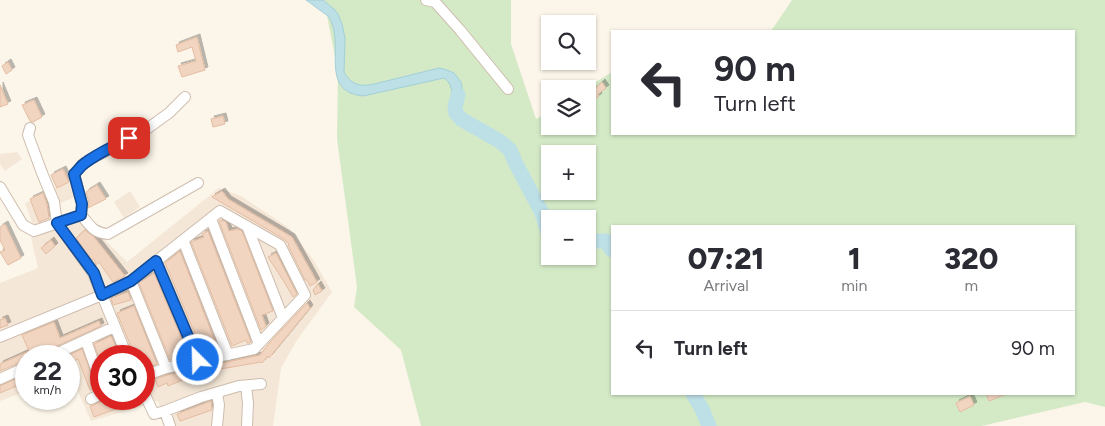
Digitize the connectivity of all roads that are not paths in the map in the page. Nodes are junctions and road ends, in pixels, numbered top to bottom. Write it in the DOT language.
graph roads {
  1 [pos="426,0"];
  2 [pos="508,89"];
  3 [pos="185,97"];
  4 [pos="30,128"];
  5 [pos="198,183"];
  6 [pos="0,187"];
  7 [pos="81,215"];
  8 [pos="211,219"];
  9 [pos="57,223"];
  10 [pos="247,226"];
  11 [pos="183,240"];
  12 [pos="156,261"];
  13 [pos="131,281"];
  14 [pos="102,295"];
  15 [pos="283,318"];
  16 [pos="114,327"];
  17 [pos="0,337"];
  18 [pos="86,341"];
  19 [pos="259,344"];
  20 [pos="77,345"];
  21 [pos="122,345"];
  22 [pos="90,352"];
  23 [pos="228,355"];
  24 [pos="198,360"];
  25 [pos="166,368"];
  26 [pos="15,372"];
  27 [pos="155,372"];
  28 [pos="0,379"];
  29 [pos="261,384"];
  30 [pos="246,386"];
  31 [pos="217,393"];
  32 [pos="152,410"];
  33 [pos="165,411"];
  34 [pos="170,426"];
  35 [pos="217,426"];
  36 [pos="247,426"];
  1 -- 2 [label="street"];
  3 -- 7 [label="street"];
  4 -- 9 [label="street"];
  5 -- 7 [label="street"];
  6 -- 9 [label="street"];
  7 -- 9 [label="street"];
  8 -- 10 [label="street"];
  8 -- 11 [label="street"];
  8 -- 19 [label="street"];
  9 -- 14 [label="street"];
  10 -- 15 [label="street"];
  10 -- 15 [label="street"];
  11 -- 12 [label="street"];
  11 -- 23 [label="street"];
  12 -- 13 [label="street"];
  12 -- 24 [label="street"];
  13 -- 14 [label="street"];
  13 -- 25 [label="street"];
  14 -- 16 [label="street"];
  14 -- 17 [label="street"];
  15 -- 19 [label="street"];
  16 -- 18 [label="street"];
  16 -- 21 [label="street"];
  18 -- 20 [label="street"];
  18 -- 22 [label="street"];
  19 -- 23 [label="street"];
  23 -- 24 [label="street"];
  24 -- 25 [label="street"];
  25 -- 27 [label="street"];
  26 -- 28 [label="street"];
  29 -- 30 [label="street"];
  30 -- 31 [label="street"];
  30 -- 36 [label="street"];
  31 -- 33 [label="street"];
  31 -- 35 [label="street"];
  32 -- 33 [label="street"];
  33 -- 34 [label="street"];
}
